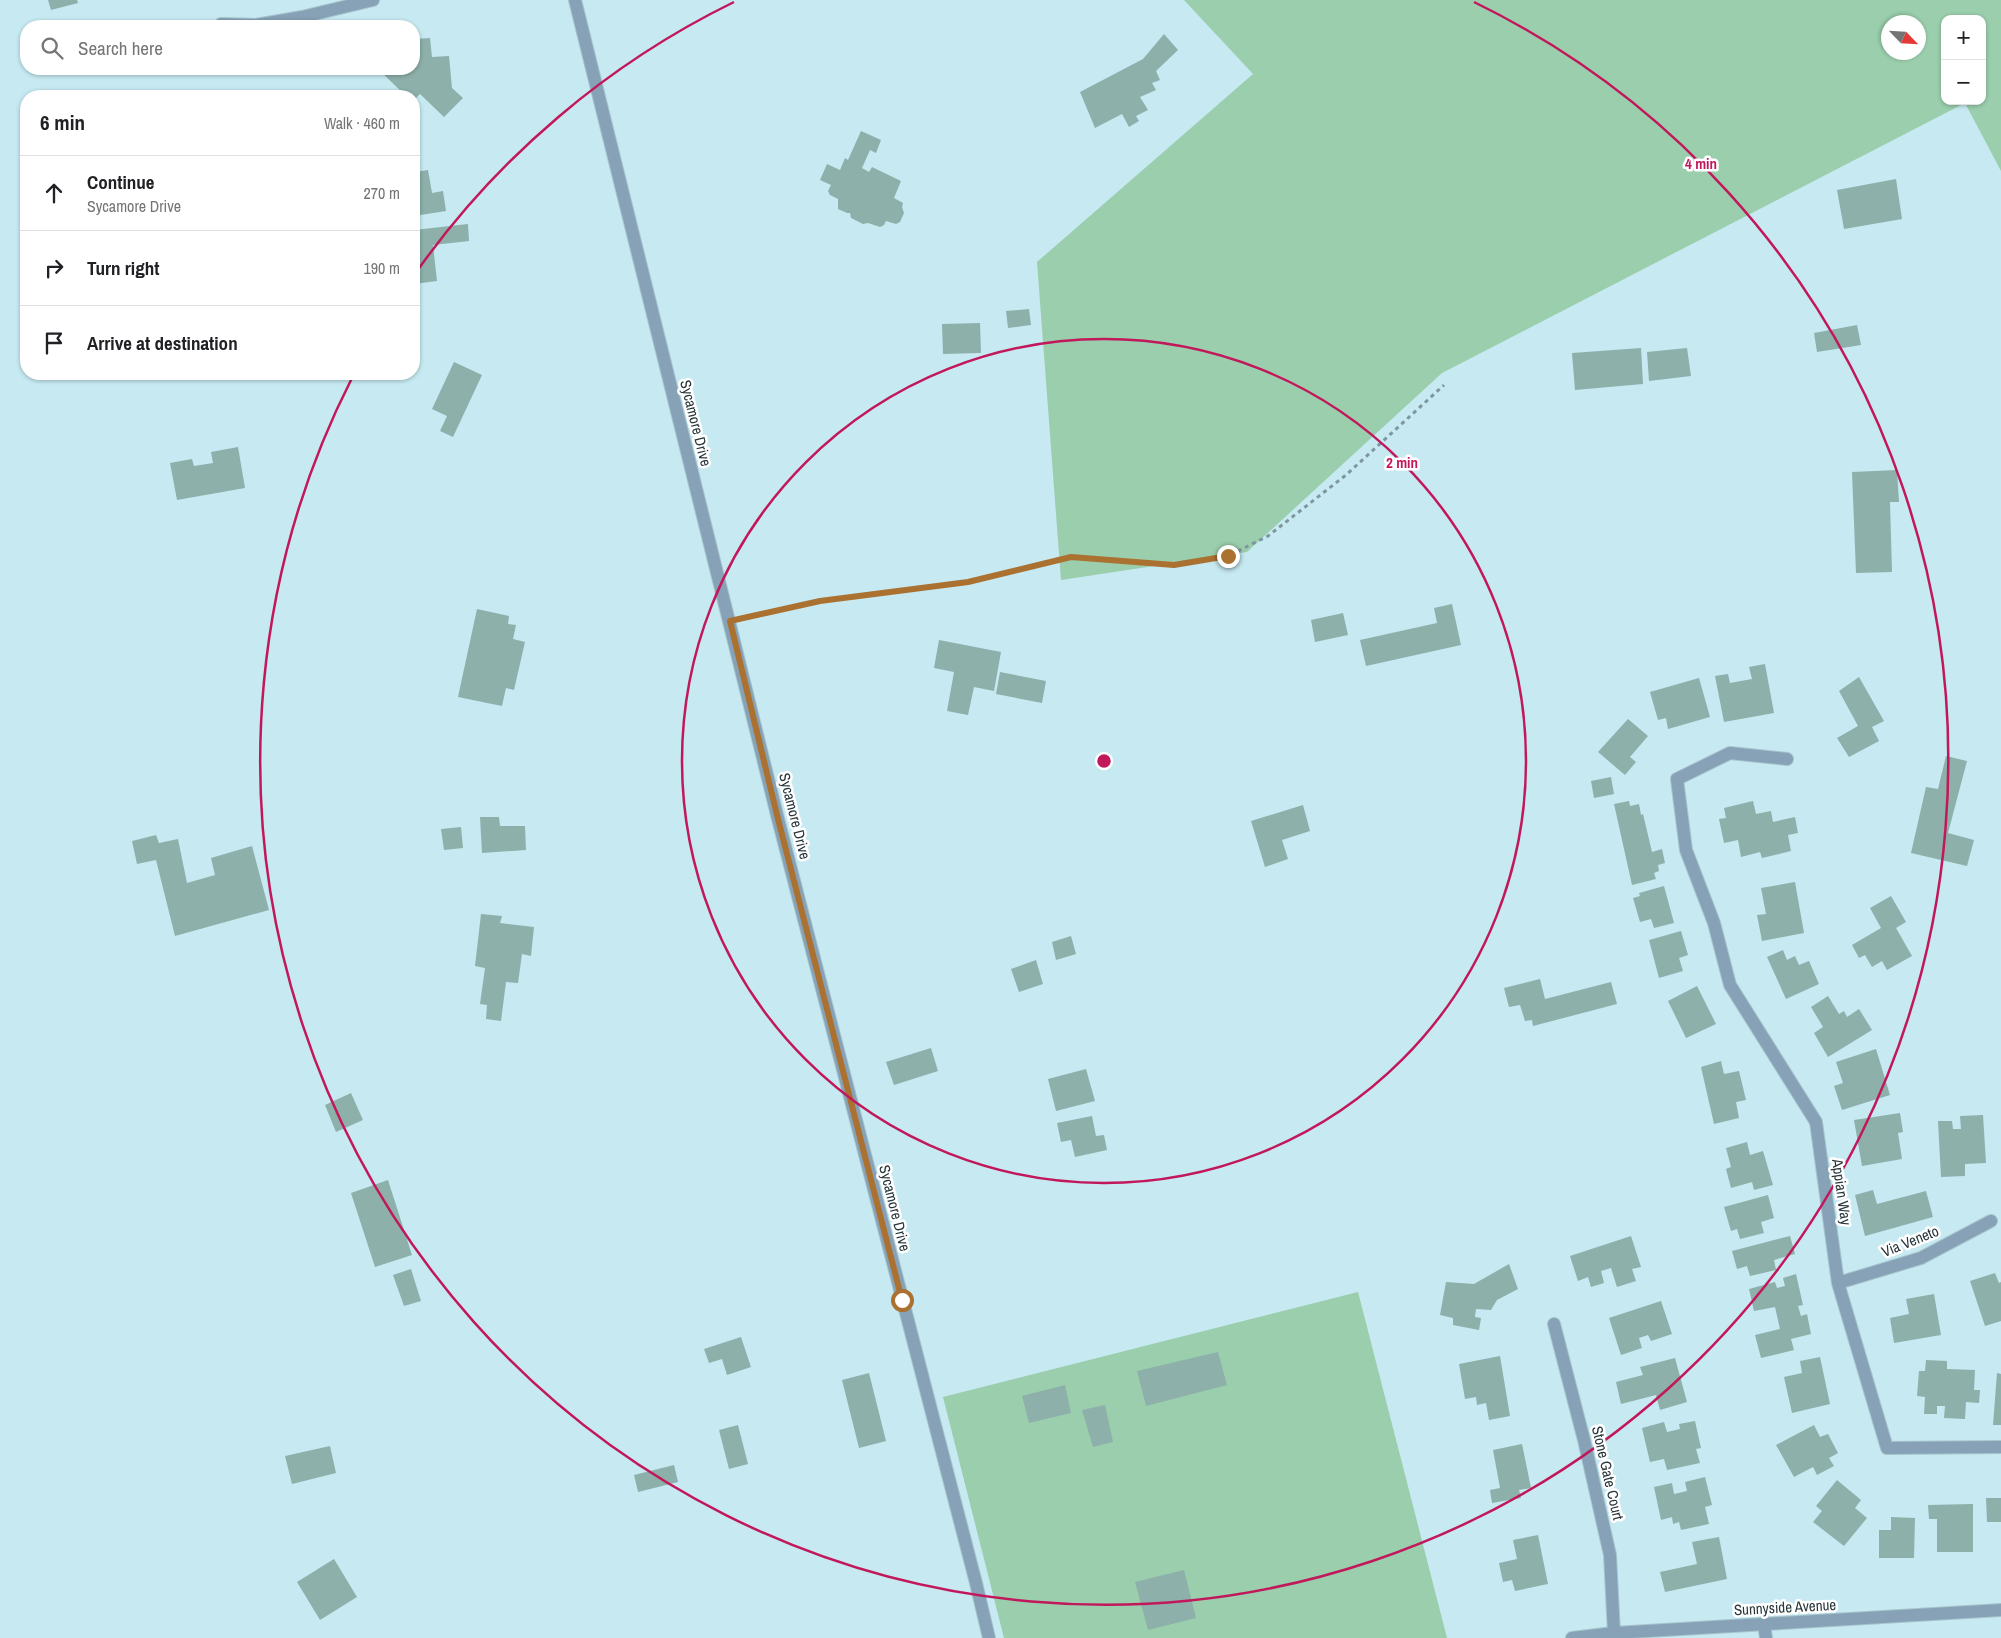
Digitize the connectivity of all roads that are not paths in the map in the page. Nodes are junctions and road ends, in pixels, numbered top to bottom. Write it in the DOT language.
graph roads {
  1 [pos="373,0"];
  2 [pos="575,0"];
  3 [pos="285,20"];
  4 [pos="1787,759"];
  5 [pos="1991,1221"];
  6 [pos="1838,1284"];
  7 [pos="1554,1324"];
  8 [pos="2001,1447"];
  9 [pos="2001,1610"];
  10 [pos="1764,1624"];
  11 [pos="1614,1633"];
  12 [pos="989,1638"];
  13 [pos="1572,1638"];
  14 [pos="1766,1638"];
  1 -- 3 [label="street"];
  2 -- 12 [label="street, Sycamore Drive"];
  4 -- 6 [label="street, Appian Way"];
  5 -- 6 [label="street, Via Veneto"];
  6 -- 8 [label="street, Appian Way"];
  7 -- 11 [label="street, Stone Gate Court"];
  9 -- 10 [label="street, Sunnyside Avenue"];
  10 -- 11 [label="street, Sunnyside Avenue"];
  10 -- 14 [label="street"];
  11 -- 13 [label="street, Sunnyside Avenue"];
}
